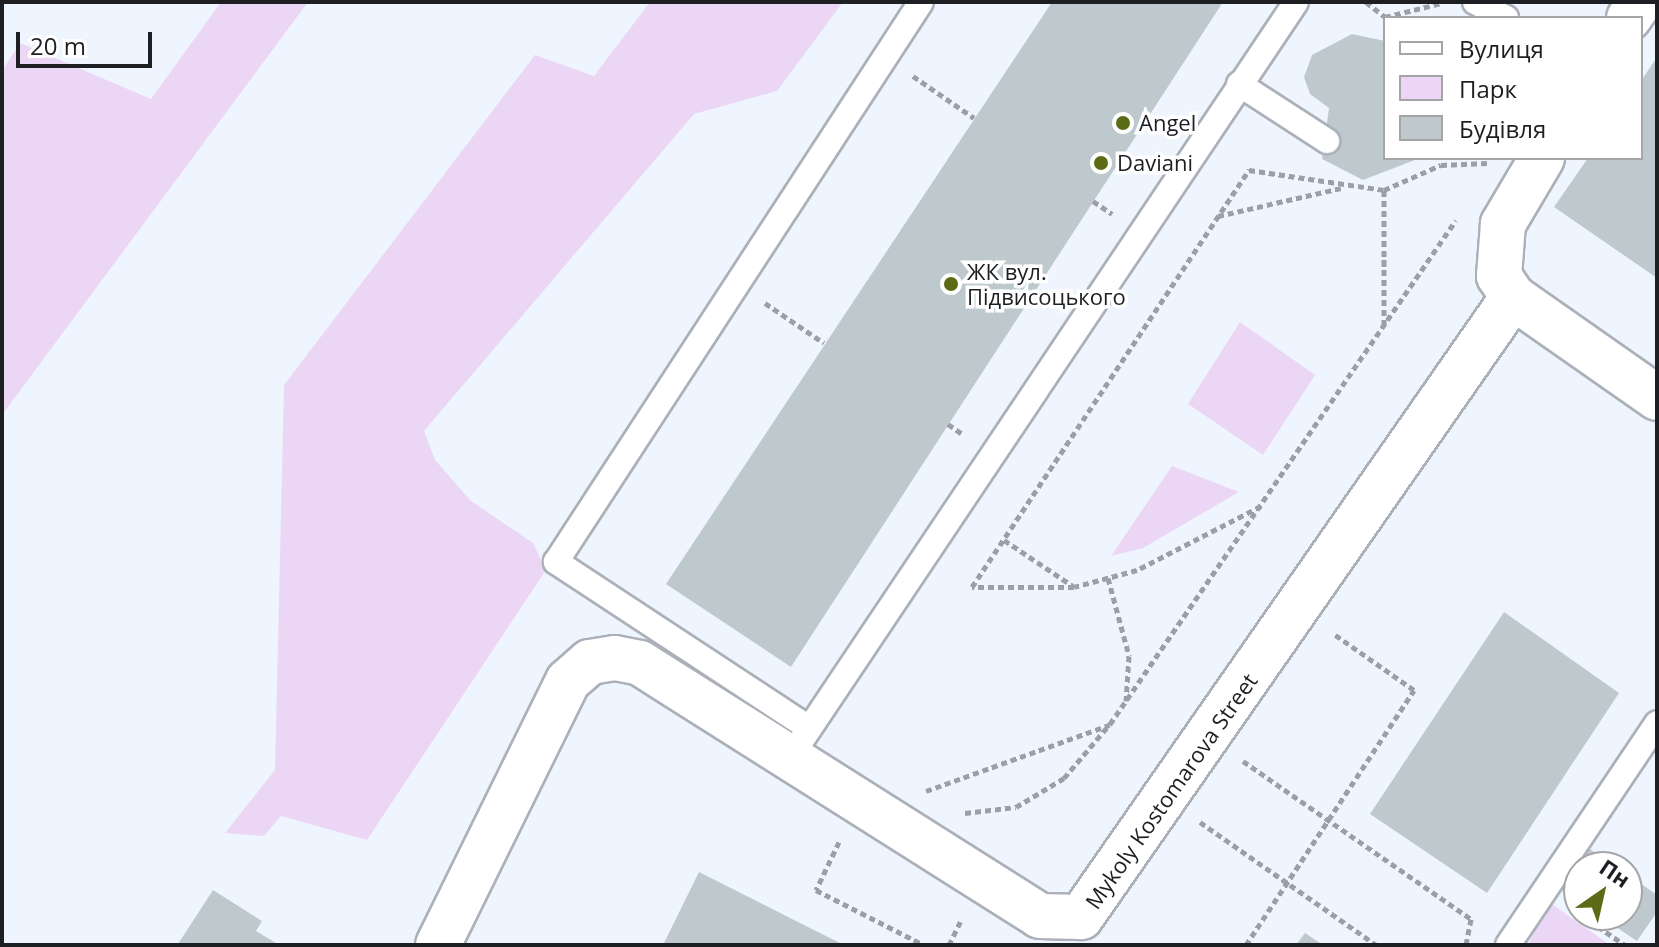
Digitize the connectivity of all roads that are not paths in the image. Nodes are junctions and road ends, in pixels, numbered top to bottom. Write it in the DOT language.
graph roads {
  1 [pos="921,2"];
  2 [pos="1296,2"];
  3 [pos="1475,2"];
  4 [pos="1502,16"];
  5 [pos="1239,84"];
  6 [pos="1327,141"];
  7 [pos="1541,160"];
  8 [pos="1513,297"];
  9 [pos="1657,398"];
  10 [pos="1657,723"];
  11 [pos="799,743"];
  12 [pos="438,945"];
  13 [pos="1508,945"];
  1 -- 11 [label="lane"];
  2 -- 5 [label="lane"];
  3 -- 4 [label="lane"];
  5 -- 6 [label="lane"];
  5 -- 11 [label="lane"];
  7 -- 8 [label="street"];
  8 -- 9 [label="street"];
  8 -- 11 [label="street, Mykoly Kostomarova Street"];
  10 -- 13 [label="lane"];
  11 -- 12 [label="street, Mykoly Kostomarova Street"];
}
